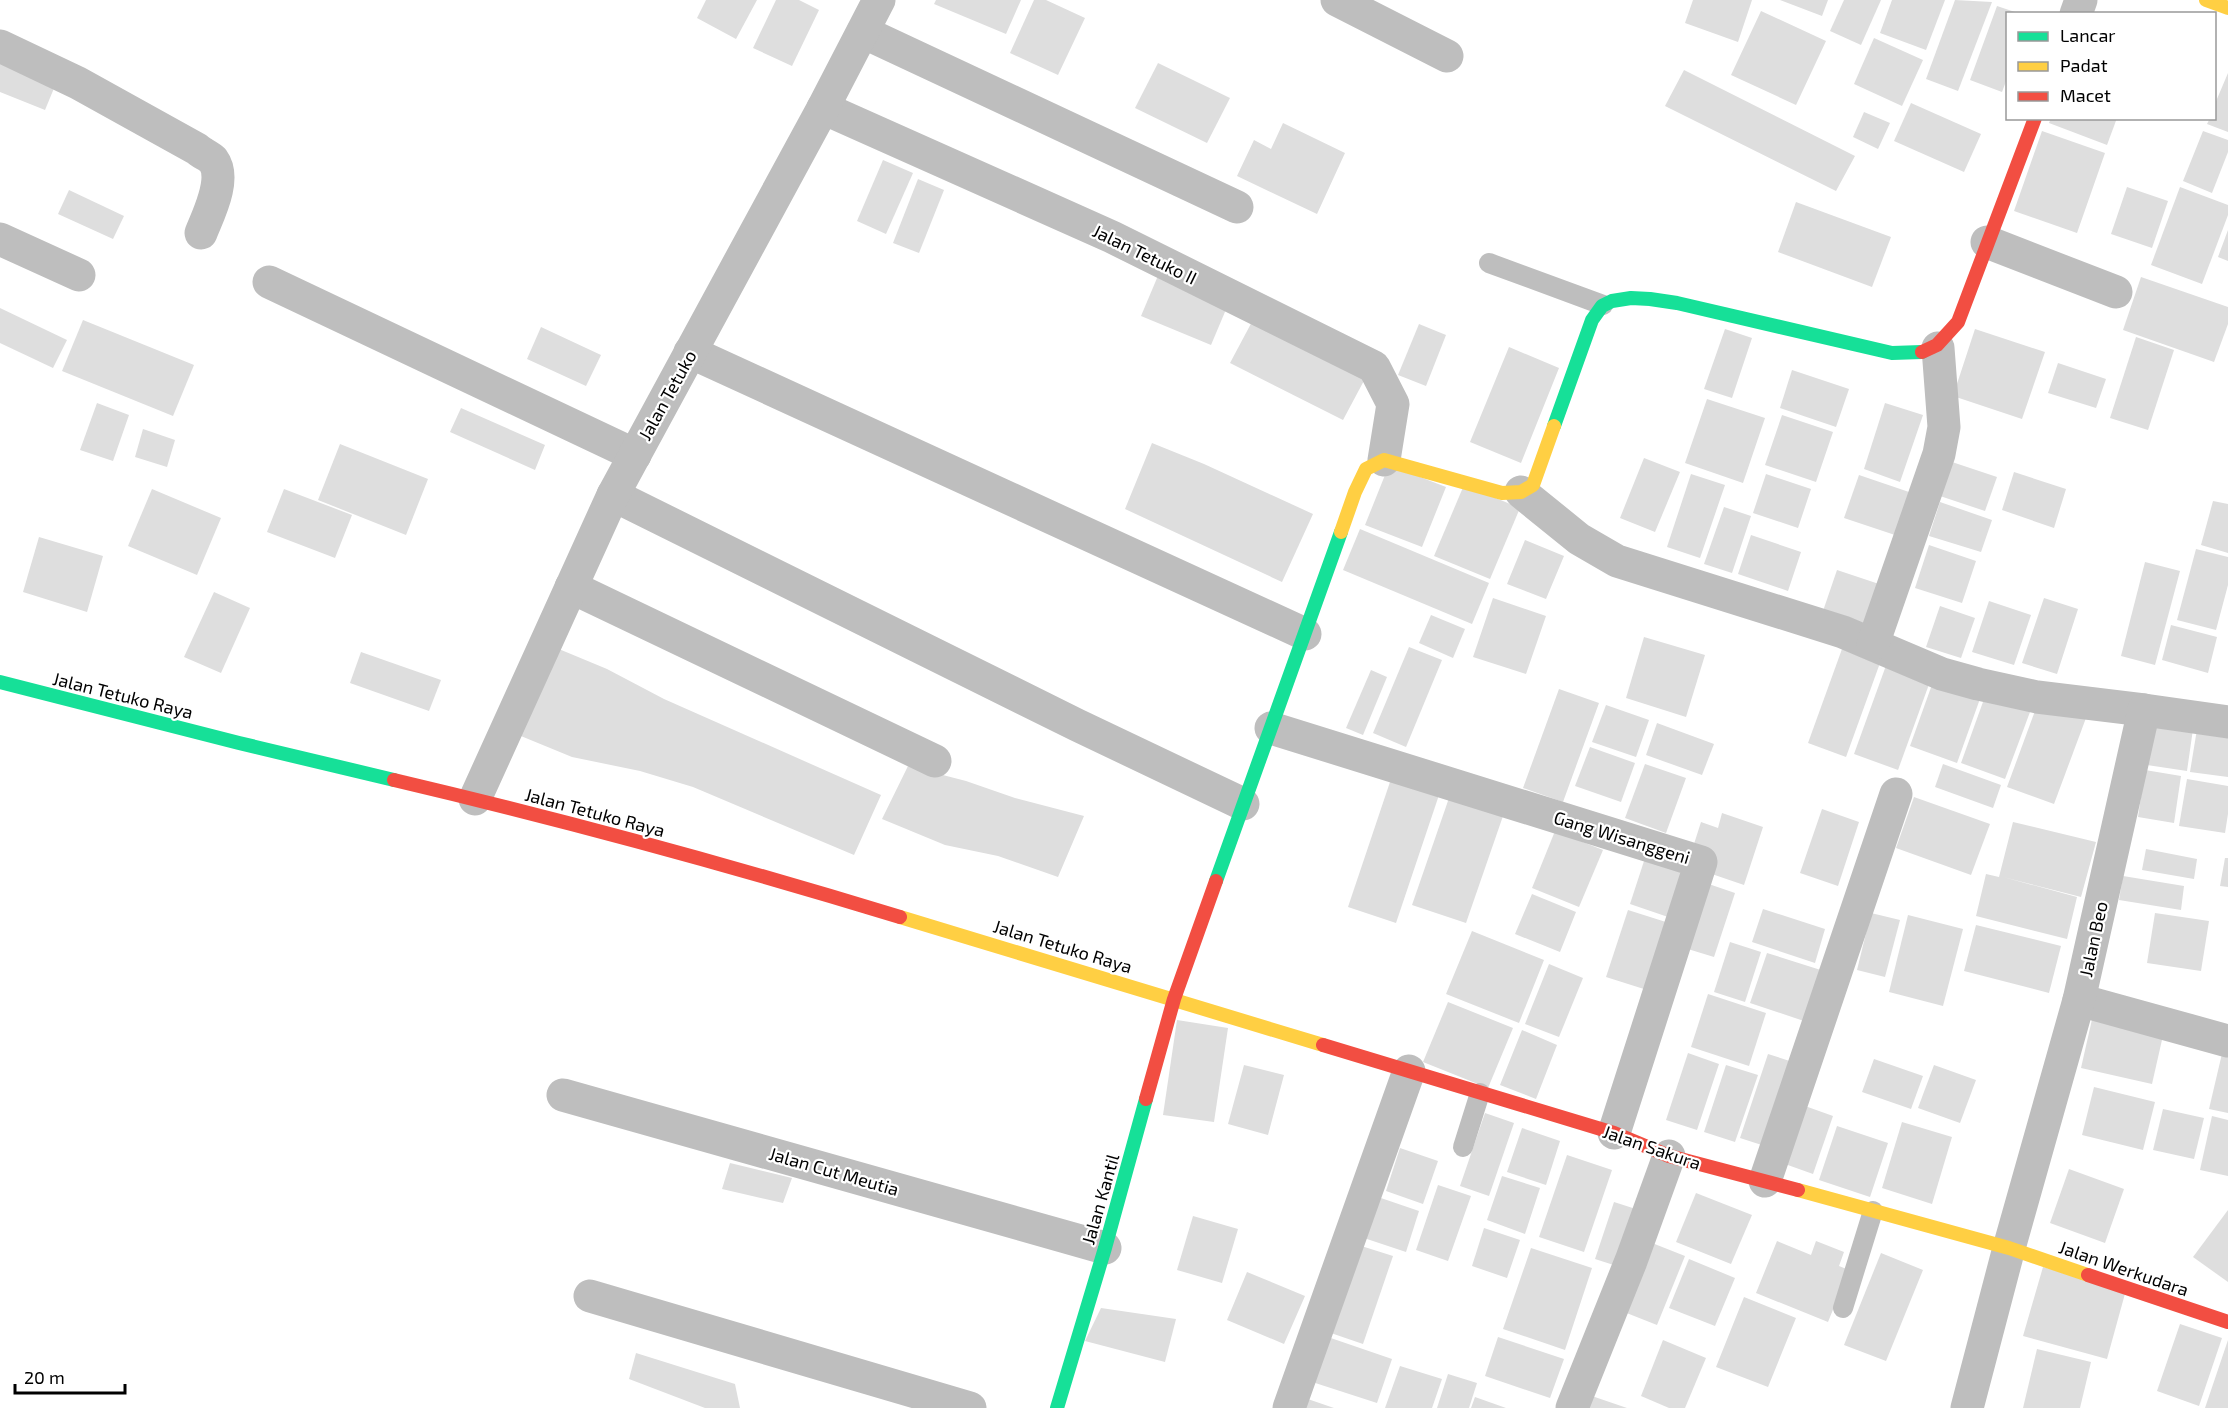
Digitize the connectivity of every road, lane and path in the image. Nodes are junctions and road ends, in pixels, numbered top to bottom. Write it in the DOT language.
graph roads {
  1 [pos="879,0"];
  2 [pos="1337,0"];
  3 [pos="2206,0"];
  4 [pos="2228,8"];
  5 [pos="864,32"];
  6 [pos="0,46"];
  7 [pos="1447,56"];
  8 [pos="823,108"];
  9 [pos="2034,120"];
  10 [pos="1237,207"];
  11 [pos="201,234"];
  12 [pos="0,239"];
  13 [pos="1987,243"];
  14 [pos="1489,263"];
  15 [pos="79,275"];
  16 [pos="269,282"];
  17 [pos="2116,292"];
  18 [pos="1603,305"];
  19 [pos="1938,348"];
  20 [pos="690,352"];
  21 [pos="634,455"];
  22 [pos="1384,460"];
  23 [pos="1521,492"];
  24 [pos="613,495"];
  25 [pos="571,587"];
  26 [pos="1305,634"];
  27 [pos="1873,644"];
  28 [pos="0,681"];
  29 [pos="2144,710"];
  30 [pos="2228,722"];
  31 [pos="1271,728"];
  32 [pos="935,761"];
  33 [pos="1896,794"];
  34 [pos="475,799"];
  35 [pos="1243,804"];
  36 [pos="1174,999"];
  37 [pos="2079,1000"];
  38 [pos="2228,1041"];
  39 [pos="1410,1071"];
  40 [pos="1480,1093"];
  41 [pos="563,1095"];
  42 [pos="1614,1133"];
  43 [pos="1463,1147"];
  44 [pos="1669,1156"];
  45 [pos="1765,1181"];
  46 [pos="1873,1211"];
  47 [pos="1105,1248"];
  48 [pos="2009,1248"];
  49 [pos="590,1296"];
  50 [pos="1843,1308"];
  51 [pos="2228,1322"];
  52 [pos="970,1408"];
  53 [pos="1057,1408"];
  54 [pos="1289,1408"];
  55 [pos="1572,1408"];
  56 [pos="1967,1408"];
  1 -- 5 [label="street, Jalan Tetuko"];
  2 -- 7 [label="street"];
  3 -- 4 [label="street"];
  5 -- 8 [label="street, Jalan Tetuko"];
  5 -- 10 [label="street"];
  6 -- 11 [label="street"];
  8 -- 20 [label="street, Jalan Tetuko"];
  8 -- 22 [label="street, Jalan Tetuko II"];
  9 -- 13 [label="street"];
  12 -- 15 [label="street"];
  13 -- 17 [label="street"];
  13 -- 19 [label="street"];
  14 -- 18 [label="lane"];
  16 -- 21 [label="street"];
  18 -- 19 [label="street"];
  18 -- 23 [label="street"];
  19 -- 27 [label="street"];
  20 -- 21 [label="street, Jalan Tetuko"];
  20 -- 26 [label="street"];
  21 -- 24 [label="street, Jalan Tetuko"];
  22 -- 23 [label="street"];
  22 -- 26 [label="street, Jalan Kantil"];
  23 -- 27 [label="street"];
  24 -- 25 [label="street, Jalan Tetuko"];
  24 -- 35 [label="street"];
  25 -- 32 [label="street"];
  25 -- 34 [label="street, Jalan Tetuko"];
  26 -- 31 [label="street, Jalan Kantil"];
  27 -- 29 [label="street"];
  28 -- 34 [label="street, Jalan Tetuko Raya"];
  29 -- 30 [label="street"];
  29 -- 37 [label="street, Jalan Beo"];
  31 -- 35 [label="street, Jalan Kantil"];
  31 -- 42 [label="street, Gang Wisanggeni"];
  33 -- 45 [label="street"];
  34 -- 36 [label="street, Jalan Tetuko Raya"];
  35 -- 36 [label="street, Jalan Kantil"];
  36 -- 39 [label="street, Jalan Sakura"];
  36 -- 47 [label="street, Jalan Kantil"];
  37 -- 38 [label="street"];
  37 -- 48 [label="street, Jalan Beo"];
  39 -- 40 [label="street, Jalan Sakura"];
  39 -- 54 [label="street"];
  40 -- 42 [label="street, Jalan Sakura"];
  40 -- 43 [label="lane"];
  41 -- 47 [label="street, Jalan Cut Meutia"];
  42 -- 44 [label="street, Jalan Sakura"];
  44 -- 45 [label="street, Jalan Sakura"];
  44 -- 55 [label="street"];
  45 -- 46 [label="street, Jalan Sakura"];
  46 -- 48 [label="street, Jalan Sakura"];
  46 -- 50 [label="lane"];
  47 -- 53 [label="street, Jalan Kantil"];
  48 -- 51 [label="street, Jalan Werkudara"];
  48 -- 56 [label="street"];
  49 -- 52 [label="street"];
}
